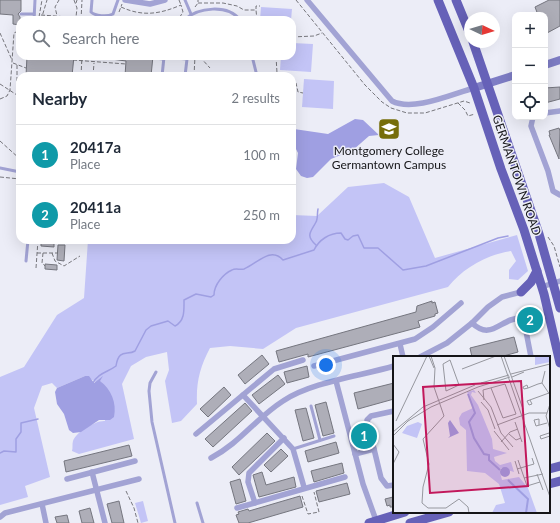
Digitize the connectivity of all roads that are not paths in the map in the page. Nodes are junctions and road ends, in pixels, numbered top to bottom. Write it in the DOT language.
graph roads {
  1 [pos="35,0"];
  2 [pos="92,0"];
  3 [pos="118,0"];
  4 [pos="125,0"];
  5 [pos="166,0"];
  6 [pos="185,0"];
  7 [pos="307,0"];
  8 [pos="438,0"];
  9 [pos="456,0"];
  10 [pos="21,14"];
  11 [pos="34,14"];
  12 [pos="191,14"];
  13 [pos="189,16"];
  14 [pos="235,16"];
  15 [pos="464,19"];
  16 [pos="475,48"];
  17 [pos="163,60"];
  18 [pos="187,60"];
  19 [pos="253,60"];
  20 [pos="560,60"];
  21 [pos="548,64"];
  22 [pos="162,72"];
  23 [pos="185,72"];
  24 [pos="256,72"];
  25 [pos="512,76"];
  26 [pos="488,84"];
  27 [pos="474,88"];
  28 [pos="560,111"];
  29 [pos="548,113"];
  30 [pos="532,120"];
  31 [pos="0,168"];
  32 [pos="16,171"];
  33 [pos="560,195"];
  34 [pos="28,244"];
  35 [pos="26,261"];
  36 [pos="537,271"];
  37 [pos="557,282"];
  38 [pos="542,288"];
  39 [pos="521,292"];
  40 [pos="461,302"];
  41 [pos="560,308"];
  42 [pos="472,323"];
  43 [pos="400,344"];
  44 [pos="403,356"];
  45 [pos="422,356"];
  46 [pos="531,356"];
  47 [pos="303,360"];
  48 [pos="560,363"];
  49 [pos="314,366"];
  50 [pos="393,366"];
  51 [pos="156,372"];
  52 [pos="336,381"];
  53 [pos="243,395"];
  54 [pos="311,406"];
  55 [pos="393,410"];
  56 [pos="263,416"];
  57 [pos="196,434"];
  58 [pos="334,436"];
  59 [pos="284,438"];
  60 [pos="320,440"];
  61 [pos="293,448"];
  62 [pos="374,449"];
  63 [pos="355,454"];
  64 [pos="210,458"];
  65 [pos="135,461"];
  66 [pos="560,466"];
  67 [pos="550,469"];
  68 [pos="92,472"];
  69 [pos="345,477"];
  70 [pos="67,479"];
  71 [pos="139,479"];
  72 [pos="560,481"];
  73 [pos="550,484"];
  74 [pos="393,485"];
  75 [pos="302,488"];
  76 [pos="96,490"];
  77 [pos="197,503"];
  78 [pos="255,503"];
  79 [pos="42,504"];
  80 [pos="237,508"];
  81 [pos="402,513"];
  82 [pos="445,513"];
  83 [pos="0,517"];
  84 [pos="375,522"];
  85 [pos="46,523"];
  86 [pos="105,523"];
  87 [pos="175,523"];
  88 [pos="203,523"];
  89 [pos="410,523"];
  1 -- 11 [label="lane"];
  2 -- 3 [label="lane"];
  4 -- 5 [label="street"];
  6 -- 12 [label="lane"];
  7 -- 27 [label="street"];
  8 -- 27 [label="main road, GERMANTOWN ROAD"];
  9 -- 15 [label="main road"];
  10 -- 11 [label="lane"];
  12 -- 13 [label="lane"];
  12 -- 14 [label="lane"];
  16 -- 26 [label="main road, GERMANTOWN ROAD"];
  17 -- 22 [label="lane"];
  18 -- 23 [label="lane"];
  19 -- 24 [label="lane"];
  20 -- 21 [label="street"];
  25 -- 26 [label="street"];
  26 -- 27 [label="street"];
  26 -- 37 [label="main road, GERMANTOWN ROAD"];
  27 -- 36 [label="main road, GERMANTOWN ROAD"];
  28 -- 29 [label="street"];
  30 -- 33 [label="street"];
  31 -- 32 [label="lane"];
  34 -- 35 [label="lane"];
  36 -- 38 [label="main road, GERMANTOWN ROAD"];
  36 -- 39 [label="main road"];
  37 -- 38 [label="street"];
  37 -- 41 [label="main road, GERMANTOWN ROAD"];
  38 -- 39 [label="main road"];
  38 -- 48 [label="main road, GERMANTOWN ROAD"];
  39 -- 42 [label="street"];
  40 -- 43 [label="street"];
  42 -- 45 [label="street"];
  42 -- 46 [label="street"];
  43 -- 44 [label="street"];
  43 -- 49 [label="street"];
  47 -- 53 [label="street"];
  50 -- 52 [label="street"];
  51 -- 87 [label="lane"];
  52 -- 56 [label="street"];
  52 -- 63 [label="street"];
  53 -- 56 [label="street"];
  53 -- 57 [label="street"];
  54 -- 60 [label="lane"];
  55 -- 62 [label="street"];
  56 -- 59 [label="street"];
  56 -- 64 [label="street"];
  58 -- 60 [label="lane"];
  59 -- 61 [label="street"];
  59 -- 78 [label="street"];
  60 -- 61 [label="lane"];
  61 -- 75 [label="street"];
  62 -- 63 [label="street"];
  62 -- 74 [label="street"];
  63 -- 84 [label="street"];
  65 -- 68 [label="street"];
  66 -- 67 [label="main road"];
  68 -- 70 [label="street"];
  68 -- 76 [label="street"];
  69 -- 75 [label="street"];
  71 -- 76 [label="street"];
  72 -- 73 [label="main road"];
  75 -- 78 [label="street"];
  76 -- 79 [label="street"];
  76 -- 86 [label="street"];
  77 -- 88 [label="lane"];
  78 -- 80 [label="street"];
  79 -- 83 [label="street"];
  79 -- 85 [label="street"];
  81 -- 84 [label="main road"];
  82 -- 89 [label="main road"];
}
